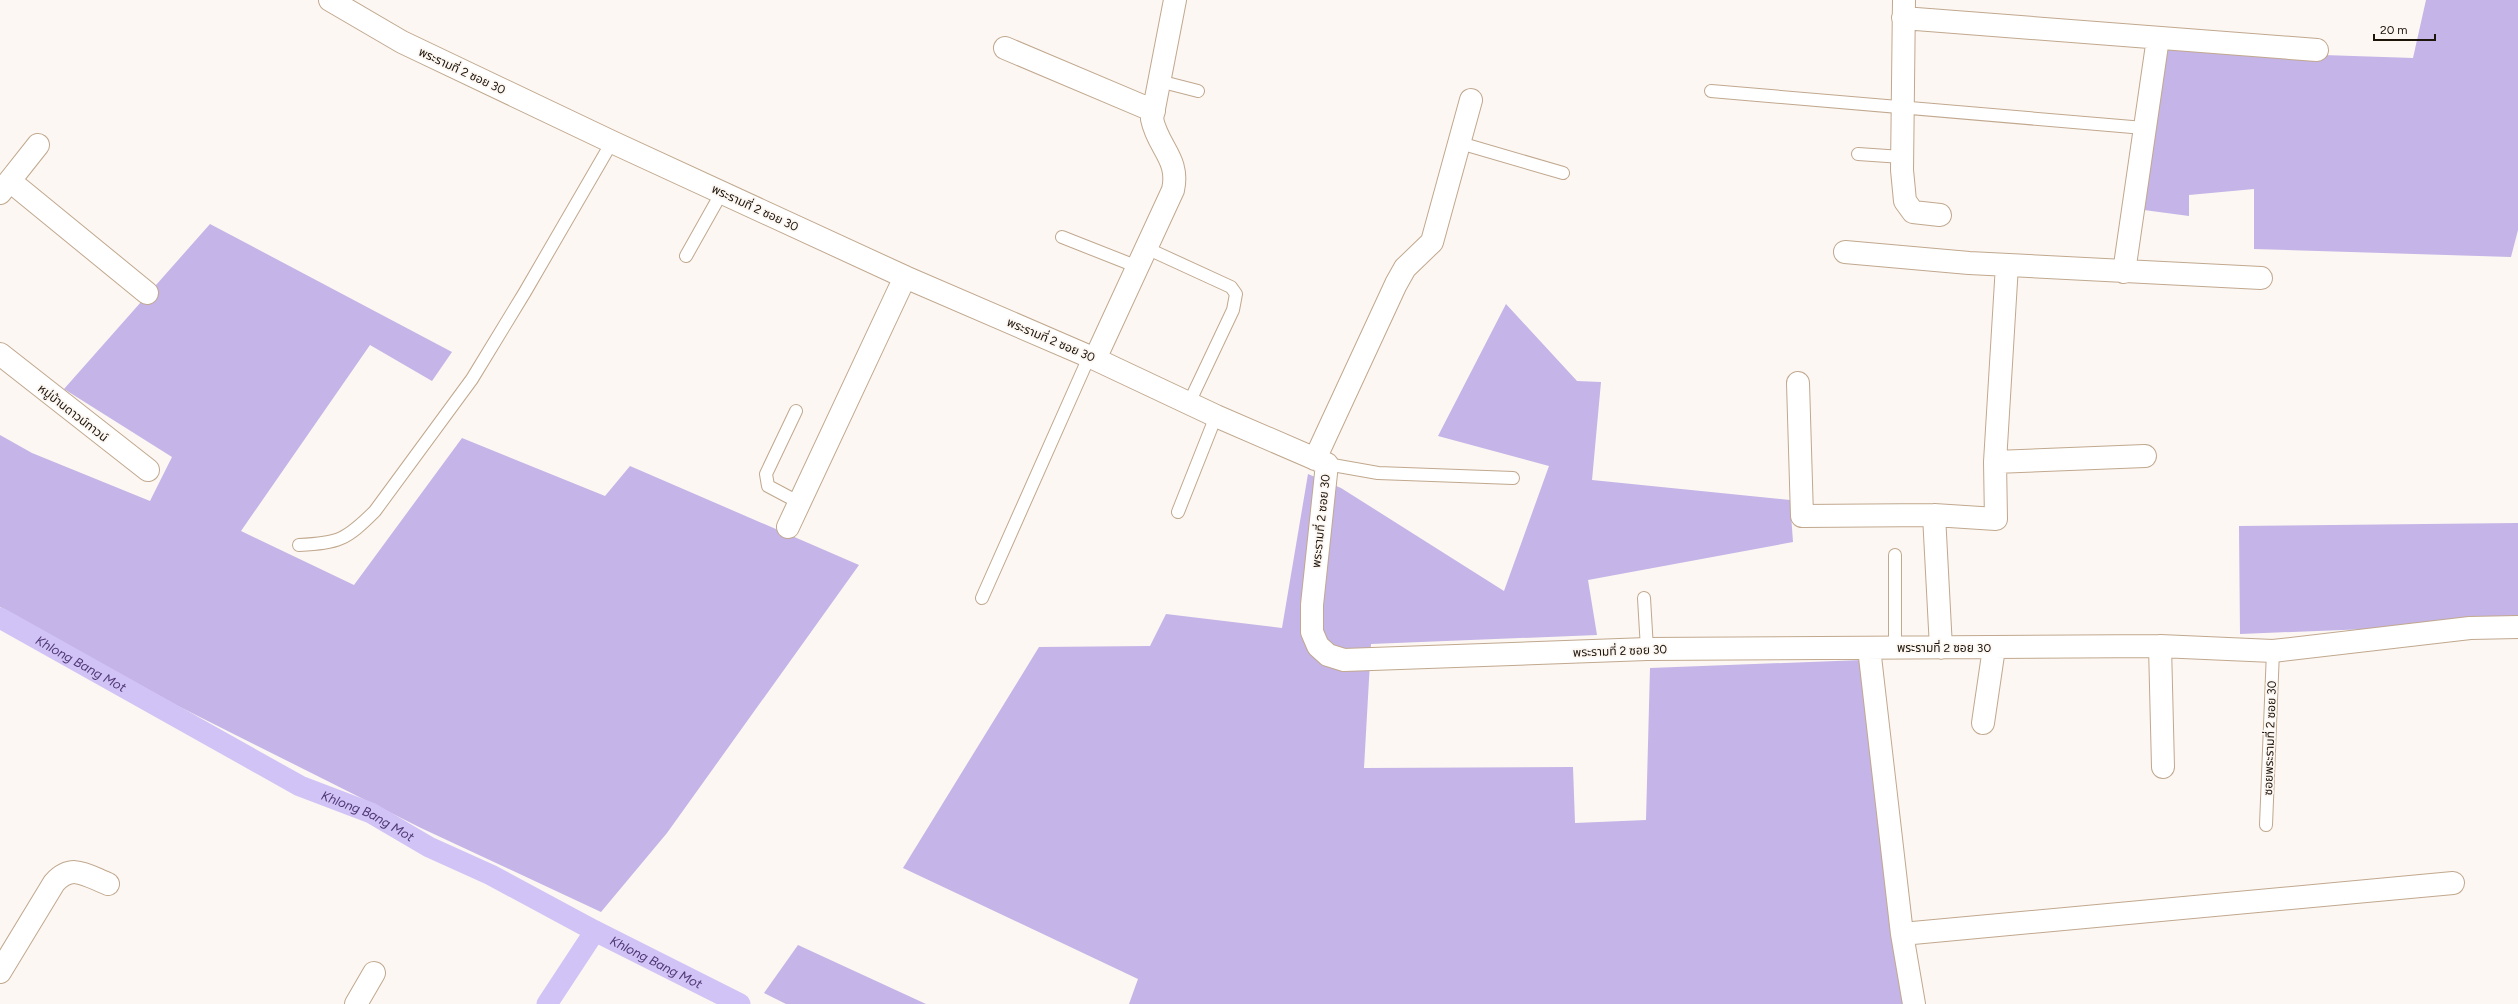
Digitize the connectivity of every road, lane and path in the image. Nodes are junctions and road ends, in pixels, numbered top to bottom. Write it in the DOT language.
graph roads {
  1 [pos="330,0"];
  2 [pos="1175,0"];
  3 [pos="1904,9"];
  4 [pos="2158,38"];
  5 [pos="1004,48"];
  6 [pos="2317,50"];
  7 [pos="1159,81"];
  8 [pos="1198,91"];
  9 [pos="1711,91"];
  10 [pos="1472,100"];
  11 [pos="1903,108"];
  12 [pos="1154,111"];
  13 [pos="2144,128"];
  14 [pos="612,142"];
  15 [pos="1460,143"];
  16 [pos="38,144"];
  17 [pos="1858,154"];
  18 [pos="1902,157"];
  19 [pos="1563,174"];
  20 [pos="5,187"];
  21 [pos="722,192"];
  22 [pos="1940,216"];
  23 [pos="1062,237"];
  24 [pos="1845,252"];
  25 [pos="686,256"];
  26 [pos="1142,258"];
  27 [pos="2007,265"];
  28 [pos="2124,272"];
  29 [pos="905,277"];
  30 [pos="2261,278"];
  31 [pos="147,293"];
  32 [pos="0,354"];
  33 [pos="1092,358"];
  34 [pos="1798,383"];
  35 [pos="1189,403"];
  36 [pos="796,411"];
  37 [pos="1216,416"];
  38 [pos="2145,456"];
  39 [pos="1321,462"];
  40 [pos="1995,462"];
  41 [pos="148,470"];
  42 [pos="1513,478"];
  43 [pos="800,503"];
  44 [pos="1178,512"];
  45 [pos="1934,515"];
  46 [pos="788,527"];
  47 [pos="299,545"];
  48 [pos="1895,555"];
  49 [pos="982,598"];
  50 [pos="1644,598"];
  51 [pos="2518,627"];
  52 [pos="2160,646"];
  53 [pos="1869,648"];
  54 [pos="1895,648"];
  55 [pos="1941,648"];
  56 [pos="1994,648"];
  57 [pos="1647,649"];
  58 [pos="2273,651"];
  59 [pos="1983,723"];
  60 [pos="2163,767"];
  61 [pos="2266,825"];
  62 [pos="2453,883"];
  63 [pos="108,884"];
  64 [pos="1902,934"];
  65 [pos="0,972"];
  66 [pos="374,973"];
  67 [pos="356,1004"];
  68 [pos="1914,1004"];
  1 -- 14 [label="street, พระรามที่ 2 ซอย 30"];
  2 -- 7 [label="street"];
  3 -- 4 [label="street"];
  3 -- 11 [label="street"];
  4 -- 6 [label="street"];
  4 -- 13 [label="street"];
  5 -- 12 [label="street"];
  7 -- 8 [label="lane"];
  7 -- 12 [label="street"];
  9 -- 11 [label="lane"];
  10 -- 15 [label="street"];
  11 -- 13 [label="lane"];
  11 -- 18 [label="street"];
  12 -- 26 [label="street"];
  13 -- 28 [label="street"];
  14 -- 21 [label="street, พระรามที่ 2 ซอย 30"];
  14 -- 47 [label="lane"];
  15 -- 19 [label="lane"];
  15 -- 39 [label="street"];
  16 -- 20 [label="street"];
  17 -- 18 [label="lane"];
  18 -- 22 [label="street"];
  20 -- 31 [label="street"];
  21 -- 25 [label="lane"];
  21 -- 29 [label="street, พระรามที่ 2 ซอย 30"];
  23 -- 26 [label="lane"];
  24 -- 27 [label="street"];
  26 -- 33 [label="street"];
  26 -- 35 [label="lane"];
  27 -- 28 [label="street"];
  27 -- 40 [label="street"];
  28 -- 30 [label="street"];
  29 -- 33 [label="street, พระรามที่ 2 ซอย 30"];
  29 -- 43 [label="street"];
  32 -- 41 [label="street, หมู่บ้านดาวน์ทาวน์"];
  33 -- 35 [label="street, พระรามที่ 2 ซอย 30"];
  33 -- 49 [label="lane"];
  34 -- 45 [label="street"];
  35 -- 37 [label="street, พระรามที่ 2 ซอย 30"];
  36 -- 43 [label="lane"];
  37 -- 39 [label="street, พระรามที่ 2 ซอย 30"];
  37 -- 44 [label="lane"];
  38 -- 40 [label="street"];
  39 -- 42 [label="lane"];
  39 -- 57 [label="street, พระรามที่ 2 ซอย 30"];
  40 -- 45 [label="street"];
  43 -- 46 [label="street"];
  45 -- 55 [label="street"];
  48 -- 54 [label="lane"];
  50 -- 57 [label="lane"];
  51 -- 58 [label="street, พระรามที่ 2 ซอย 30"];
  52 -- 56 [label="street, พระรามที่ 2 ซอย 30"];
  52 -- 58 [label="street, พระรามที่ 2 ซอย 30"];
  52 -- 60 [label="street"];
  53 -- 54 [label="street, พระรามที่ 2 ซอย 30"];
  53 -- 57 [label="street, พระรามที่ 2 ซอย 30"];
  53 -- 64 [label="street"];
  54 -- 55 [label="street, พระรามที่ 2 ซอย 30"];
  55 -- 56 [label="street, พระรามที่ 2 ซอย 30"];
  56 -- 59 [label="street"];
  58 -- 61 [label="lane, ซอยพระรามที่ 2 ซอย 30"];
  62 -- 64 [label="street"];
  63 -- 65 [label="street"];
  64 -- 68 [label="street"];
  66 -- 67 [label="street"];
}
